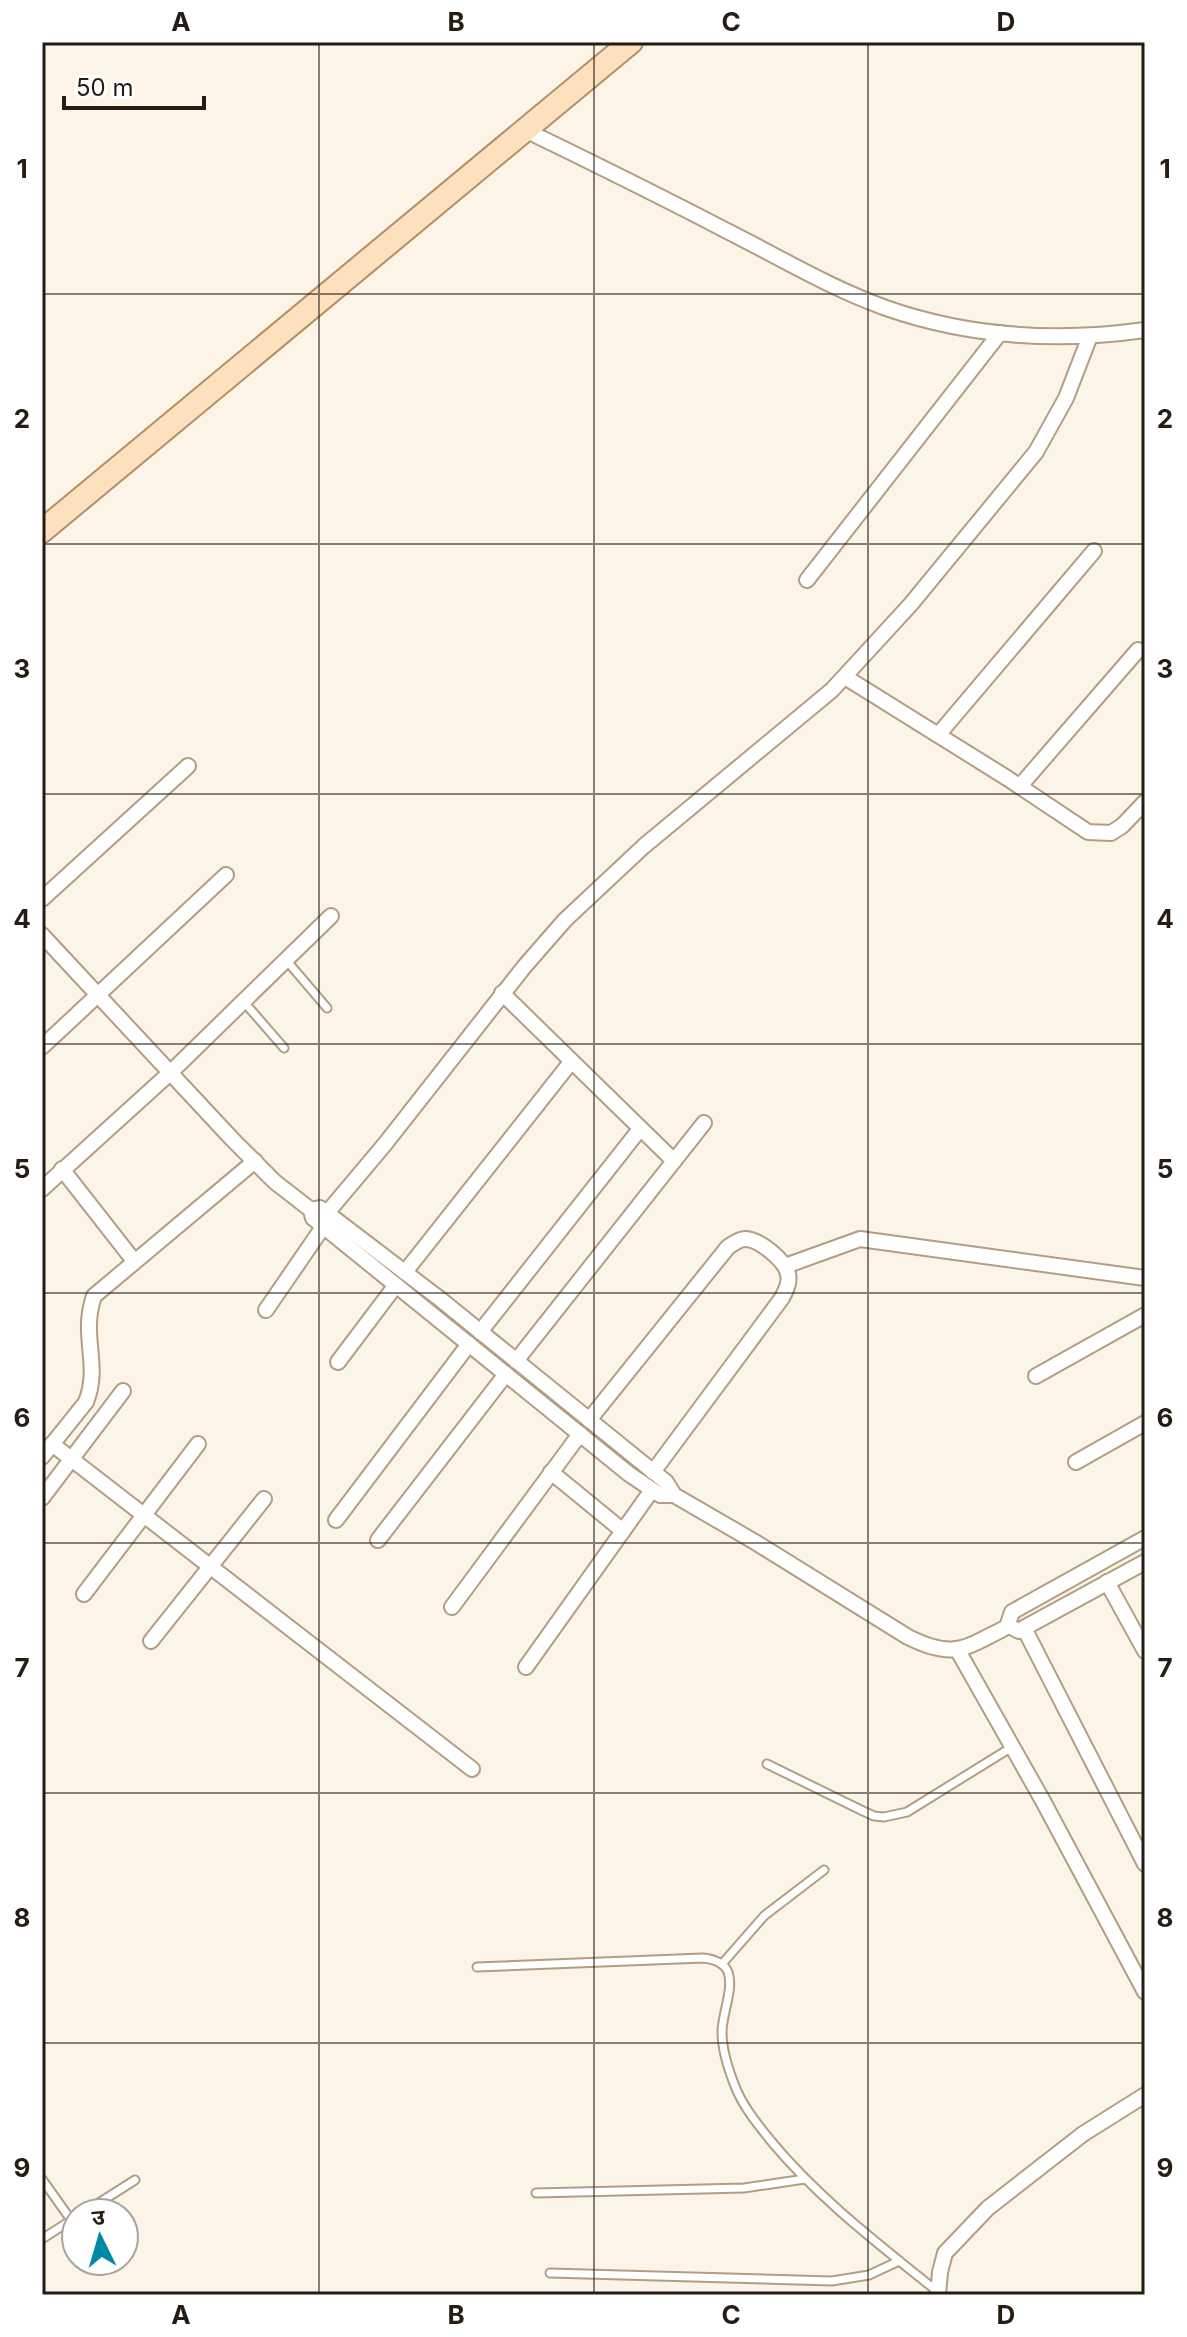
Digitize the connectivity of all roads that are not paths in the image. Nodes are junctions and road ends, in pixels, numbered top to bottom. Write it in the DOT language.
graph roads {
  1 [pos="631,42"];
  2 [pos="525,130"];
  3 [pos="1145,330"];
  4 [pos="1000,333"];
  5 [pos="1090,336"];
  6 [pos="42,531"];
  7 [pos="1094,551"];
  8 [pos="807,580"];
  9 [pos="1138,650"];
  10 [pos="845,677"];
  11 [pos="938,735"];
  12 [pos="188,766"];
  13 [pos="1020,786"];
  14 [pos="1145,802"];
  15 [pos="226,875"];
  16 [pos="42,899"];
  17 [pos="331,916"];
  18 [pos="42,935"];
  19 [pos="287,961"];
  20 [pos="502,993"];
  21 [pos="97,995"];
  22 [pos="244,1002"];
  23 [pos="327,1008"];
  24 [pos="42,1047"];
  25 [pos="284,1048"];
  26 [pos="571,1062"];
  27 [pos="171,1072"];
  28 [pos="704,1123"];
  29 [pos="640,1129"];
  30 [pos="255,1161"];
  31 [pos="674,1161"];
  32 [pos="62,1169"];
  33 [pos="42,1189"];
  34 [pos="320,1216"];
  35 [pos="134,1261"];
  36 [pos="785,1266"];
  37 [pos="405,1272"];
  38 [pos="1145,1278"];
  39 [pos="396,1285"];
  40 [pos="266,1310"];
  41 [pos="1145,1315"];
  42 [pos="480,1332"];
  43 [pos="469,1344"];
  44 [pos="516,1361"];
  45 [pos="338,1362"];
  46 [pos="506,1374"];
  47 [pos="1036,1376"];
  48 [pos="123,1391"];
  49 [pos="589,1420"];
  50 [pos="1145,1423"];
  51 [pos="580,1434"];
  52 [pos="52,1444"];
  53 [pos="198,1444"];
  54 [pos="42,1457"];
  55 [pos="72,1460"];
  56 [pos="1076,1462"];
  57 [pos="551,1472"];
  58 [pos="653,1472"];
  59 [pos="652,1490"];
  60 [pos="674,1495"];
  61 [pos="42,1498"];
  62 [pos="264,1499"];
  63 [pos="142,1515"];
  64 [pos="336,1520"];
  65 [pos="623,1531"];
  66 [pos="1145,1538"];
  67 [pos="378,1540"];
  68 [pos="1145,1562"];
  69 [pos="209,1567"];
  70 [pos="1107,1582"];
  71 [pos="84,1594"];
  72 [pos="452,1607"];
  73 [pos="1007,1627"];
  74 [pos="1024,1628"];
  75 [pos="151,1641"];
  76 [pos="957,1649"];
  77 [pos="1145,1651"];
  78 [pos="526,1667"];
  79 [pos="1012,1747"];
  80 [pos="767,1764"];
  81 [pos="472,1769"];
  82 [pos="1145,1864"];
  83 [pos="824,1870"];
  84 [pos="722,1964"];
  85 [pos="477,1967"];
  86 [pos="1145,1992"];
  87 [pos="1145,2095"];
  88 [pos="42,2179"];
  89 [pos="805,2179"];
  90 [pos="135,2180"];
  91 [pos="536,2193"];
  92 [pos="108,2197"];
  93 [pos="60,2202"];
  94 [pos="60,2228"];
  95 [pos="42,2239"];
  96 [pos="899,2261"];
  97 [pos="550,2273"];
  98 [pos="938,2294"];
  1 -- 2 [label="main road"];
  2 -- 4 [label="street"];
  2 -- 6 [label="main road"];
  3 -- 5 [label="street"];
  4 -- 5 [label="street"];
  4 -- 8 [label="street"];
  5 -- 10 [label="street"];
  7 -- 11 [label="street"];
  9 -- 13 [label="street"];
  10 -- 11 [label="street"];
  10 -- 20 [label="street"];
  11 -- 13 [label="street"];
  12 -- 16 [label="street"];
  13 -- 14 [label="street"];
  15 -- 21 [label="street"];
  17 -- 19 [label="street"];
  18 -- 21 [label="street"];
  19 -- 22 [label="street"];
  19 -- 23 [label="lane"];
  20 -- 26 [label="street"];
  20 -- 34 [label="street"];
  21 -- 24 [label="street"];
  21 -- 27 [label="street"];
  22 -- 25 [label="lane"];
  22 -- 27 [label="street"];
  26 -- 29 [label="street"];
  26 -- 37 [label="street"];
  27 -- 30 [label="street"];
  27 -- 32 [label="street"];
  28 -- 31 [label="street"];
  29 -- 31 [label="street"];
  29 -- 42 [label="street"];
  30 -- 34 [label="street"];
  30 -- 35 [label="street"];
  31 -- 44 [label="street"];
  32 -- 33 [label="street"];
  32 -- 35 [label="street"];
  34 -- 37 [label="street"];
  34 -- 39 [label="street"];
  34 -- 40 [label="street"];
  35 -- 52 [label="street"];
  36 -- 38 [label="street"];
  36 -- 49 [label="street"];
  36 -- 58 [label="street"];
  37 -- 42 [label="street"];
  39 -- 43 [label="street"];
  39 -- 45 [label="street"];
  41 -- 47 [label="street"];
  42 -- 44 [label="street"];
  43 -- 46 [label="street"];
  43 -- 64 [label="street"];
  44 -- 49 [label="street"];
  46 -- 51 [label="street"];
  46 -- 67 [label="street"];
  48 -- 55 [label="street"];
  49 -- 58 [label="street"];
  50 -- 56 [label="street"];
  51 -- 57 [label="street"];
  51 -- 59 [label="street"];
  52 -- 54 [label="street"];
  52 -- 55 [label="street"];
  53 -- 63 [label="street"];
  55 -- 61 [label="street"];
  55 -- 63 [label="street"];
  57 -- 65 [label="street"];
  57 -- 72 [label="street"];
  58 -- 60 [label="street"];
  59 -- 60 [label="street"];
  59 -- 65 [label="street"];
  60 -- 76 [label="street"];
  62 -- 69 [label="street"];
  63 -- 69 [label="street"];
  63 -- 71 [label="street"];
  65 -- 78 [label="street"];
  66 -- 73 [label="street"];
  68 -- 70 [label="street"];
  69 -- 75 [label="street"];
  69 -- 81 [label="street"];
  70 -- 74 [label="street"];
  70 -- 77 [label="street"];
  73 -- 74 [label="street"];
  73 -- 76 [label="street"];
  74 -- 82 [label="street"];
  76 -- 79 [label="street"];
  79 -- 80 [label="lane"];
  79 -- 86 [label="street"];
  83 -- 84 [label="lane"];
  84 -- 85 [label="lane"];
  84 -- 89 [label="lane"];
  87 -- 98 [label="street"];
  88 -- 93 [label="lane"];
  89 -- 91 [label="lane"];
  89 -- 96 [label="lane"];
  90 -- 92 [label="lane"];
  94 -- 95 [label="lane"];
  96 -- 97 [label="lane"];
  96 -- 98 [label="lane"];
}
